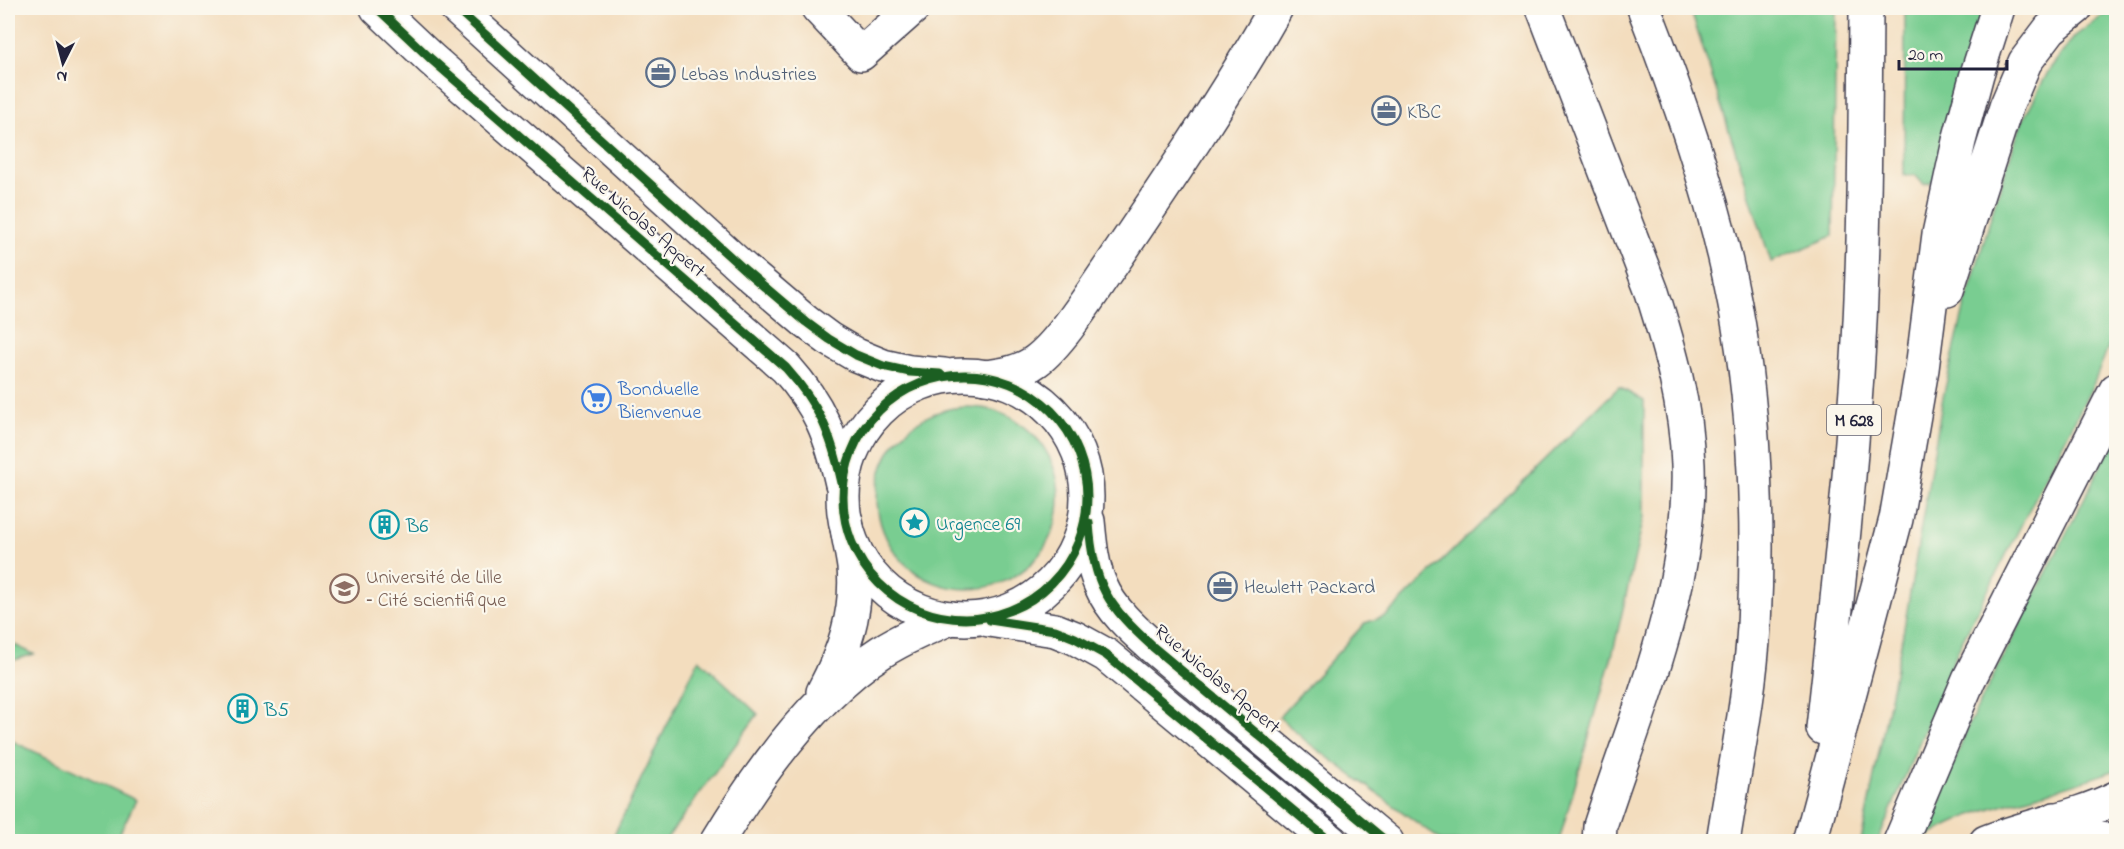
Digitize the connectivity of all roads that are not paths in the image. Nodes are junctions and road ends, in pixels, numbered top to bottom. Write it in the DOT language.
graph roads {
  1 [pos="377,8"];
  2 [pos="456,8"];
  3 [pos="818,8"];
  4 [pos="913,8"];
  5 [pos="1276,8"];
  6 [pos="1543,8"];
  7 [pos="1644,8"];
  8 [pos="1866,8"];
  9 [pos="1998,8"];
  10 [pos="2076,8"];
  11 [pos="1922,369"];
  12 [pos="971,377"];
  13 [pos="2116,390"];
  14 [pos="1087,504"];
  15 [pos="845,506"];
  16 [pos="966,618"];
  17 [pos="815,707"];
  18 [pos="2116,798"];
  19 [pos="2055,819"];
  20 [pos="1811,836"];
  21 [pos="717,842"];
  22 [pos="1330,842"];
  23 [pos="1387,842"];
  24 [pos="1599,842"];
  25 [pos="1723,842"];
  26 [pos="1900,842"];
  27 [pos="1986,842"];
  28 [pos="2106,842"];
  1 -- 15 [label="main road, Rue Nicolas Appert"];
  2 -- 12 [label="main road, Rue Nicolas Appert"];
  3 -- 4 [label="main road"];
  5 -- 12 [label="main road"];
  6 -- 24 [label="main road"];
  7 -- 25 [label="main road"];
  8 -- 20 [label="main road, M 628"];
  9 -- 11 [label="main road, M 628"];
  10 -- 11 [label="main road, M 628"];
  11 -- 20 [label="main road, M 628"];
  12 -- 14 [label="main road, Rue Nicolas Appert"];
  12 -- 15 [label="main road"];
  13 -- 26 [label="main road"];
  14 -- 16 [label="main road"];
  14 -- 23 [label="main road, Rue Nicolas Appert"];
  15 -- 16 [label="main road"];
  15 -- 17 [label="main road"];
  16 -- 17 [label="main road"];
  16 -- 22 [label="main road"];
  17 -- 21 [label="main road"];
  18 -- 19 [label="main road"];
  19 -- 27 [label="main road"];
  19 -- 28 [label="main road"];
}
